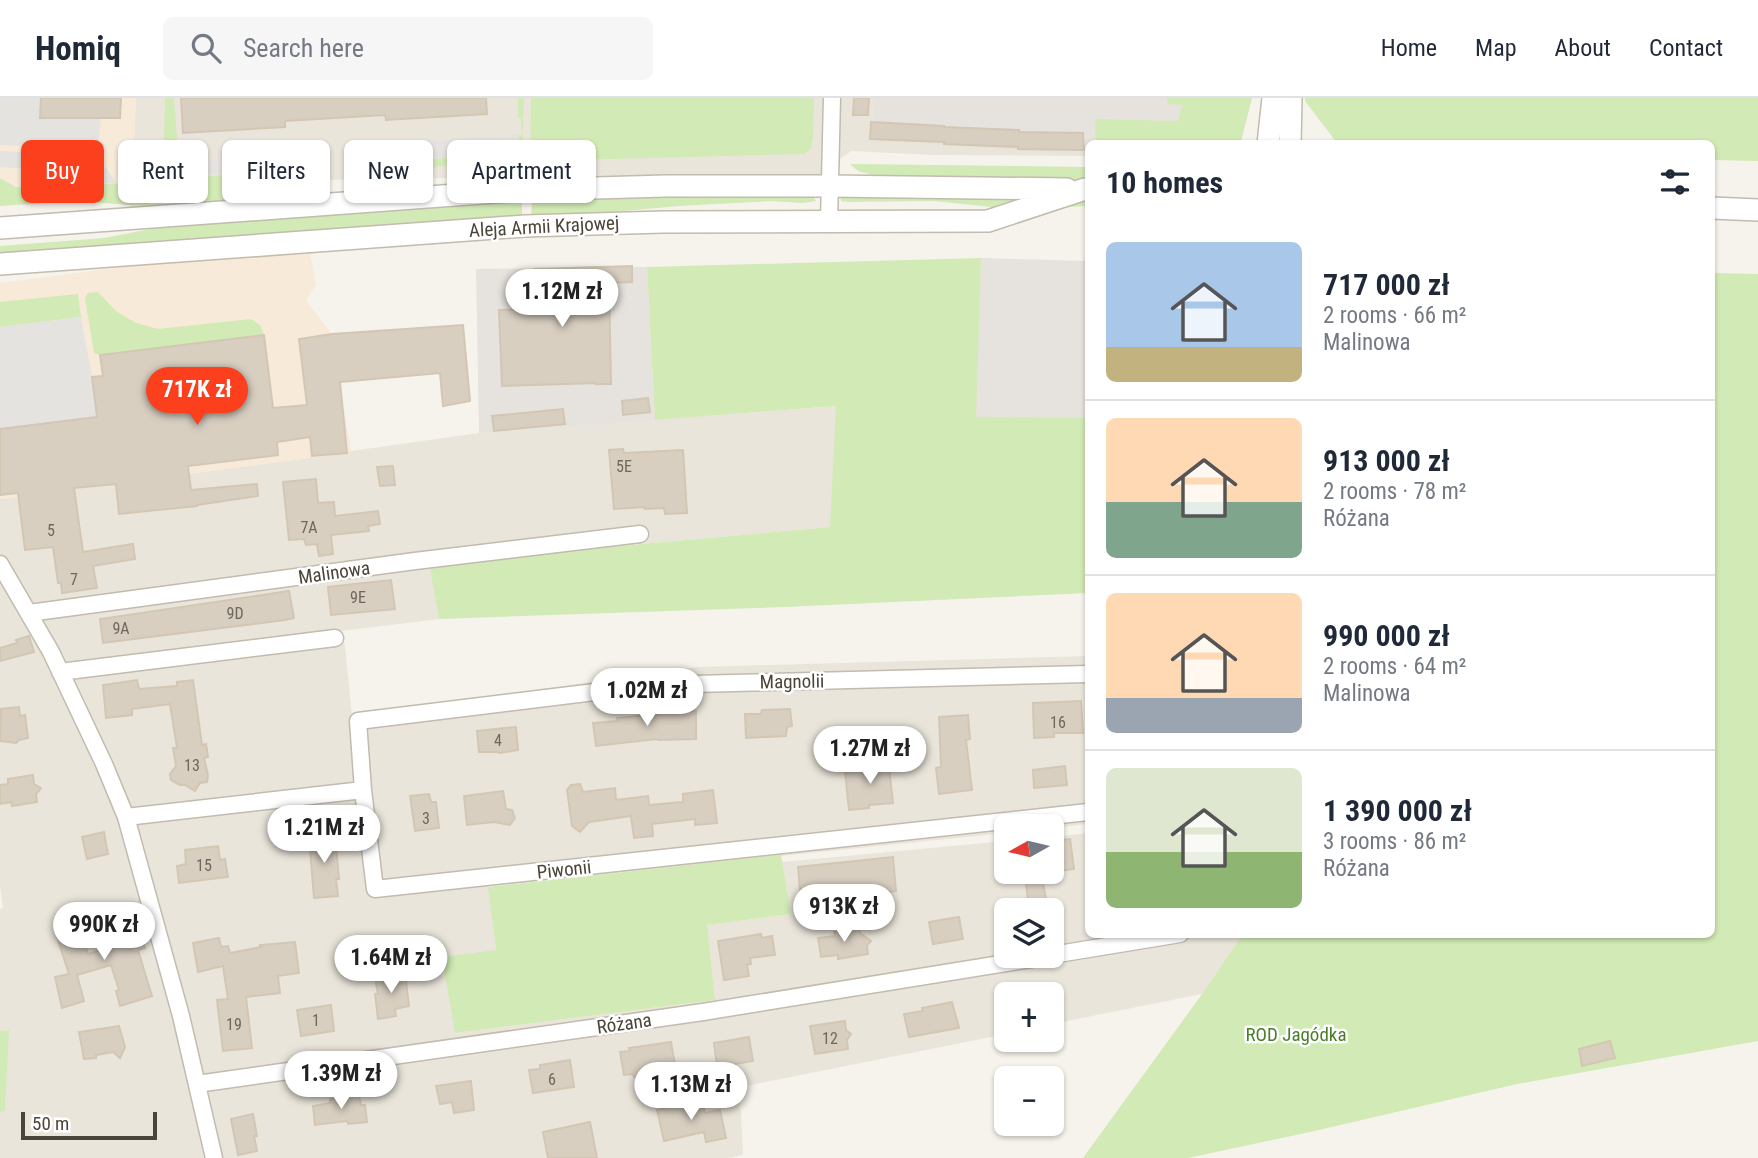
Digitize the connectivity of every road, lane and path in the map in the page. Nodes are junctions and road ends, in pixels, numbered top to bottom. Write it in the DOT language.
graph roads {
  1 [pos="832,98"];
  2 [pos="1291,98"];
  3 [pos="1285,125"];
  4 [pos="1263,140"];
  5 [pos="1272,140"];
  6 [pos="829,186"];
  7 [pos="1085,190"];
  8 [pos="1085,191"];
  9 [pos="1715,208"];
  10 [pos="1758,210"];
  11 [pos="829,221"];
  12 [pos="0,228"];
  13 [pos="0,264"];
  14 [pos="640,534"];
  15 [pos="0,564"];
  16 [pos="29,614"];
  17 [pos="335,638"];
  18 [pos="60,673"];
  19 [pos="1085,674"];
  20 [pos="363,790"];
  21 [pos="1085,812"];
  22 [pos="126,817"];
  23 [pos="1159,938"];
  24 [pos="1064,953"];
  25 [pos="994,964"];
  26 [pos="197,1084"];
  27 [pos="214,1158"];
  1 -- 6 [label="street"];
  2 -- 3 [label="street"];
  3 -- 4 [label="street"];
  3 -- 5 [label="street"];
  6 -- 7 [label="street, Aleja Armii Krajowej"];
  6 -- 11 [label="street"];
  6 -- 12 [label="street, Aleja Armii Krajowej"];
  8 -- 11 [label="street, Aleja Armii Krajowej"];
  9 -- 10 [label="street"];
  11 -- 13 [label="street, Aleja Armii Krajowej"];
  14 -- 16 [label="street, Malinowa"];
  15 -- 16 [label="street"];
  16 -- 18 [label="street"];
  17 -- 18 [label="street"];
  18 -- 22 [label="street"];
  19 -- 20 [label="street, Magnolii"];
  20 -- 21 [label="street, Piwonii"];
  20 -- 22 [label="street"];
  22 -- 26 [label="street"];
  23 -- 24 [label="street, Różana"];
  25 -- 26 [label="street, Różana"];
  26 -- 27 [label="street"];
}
